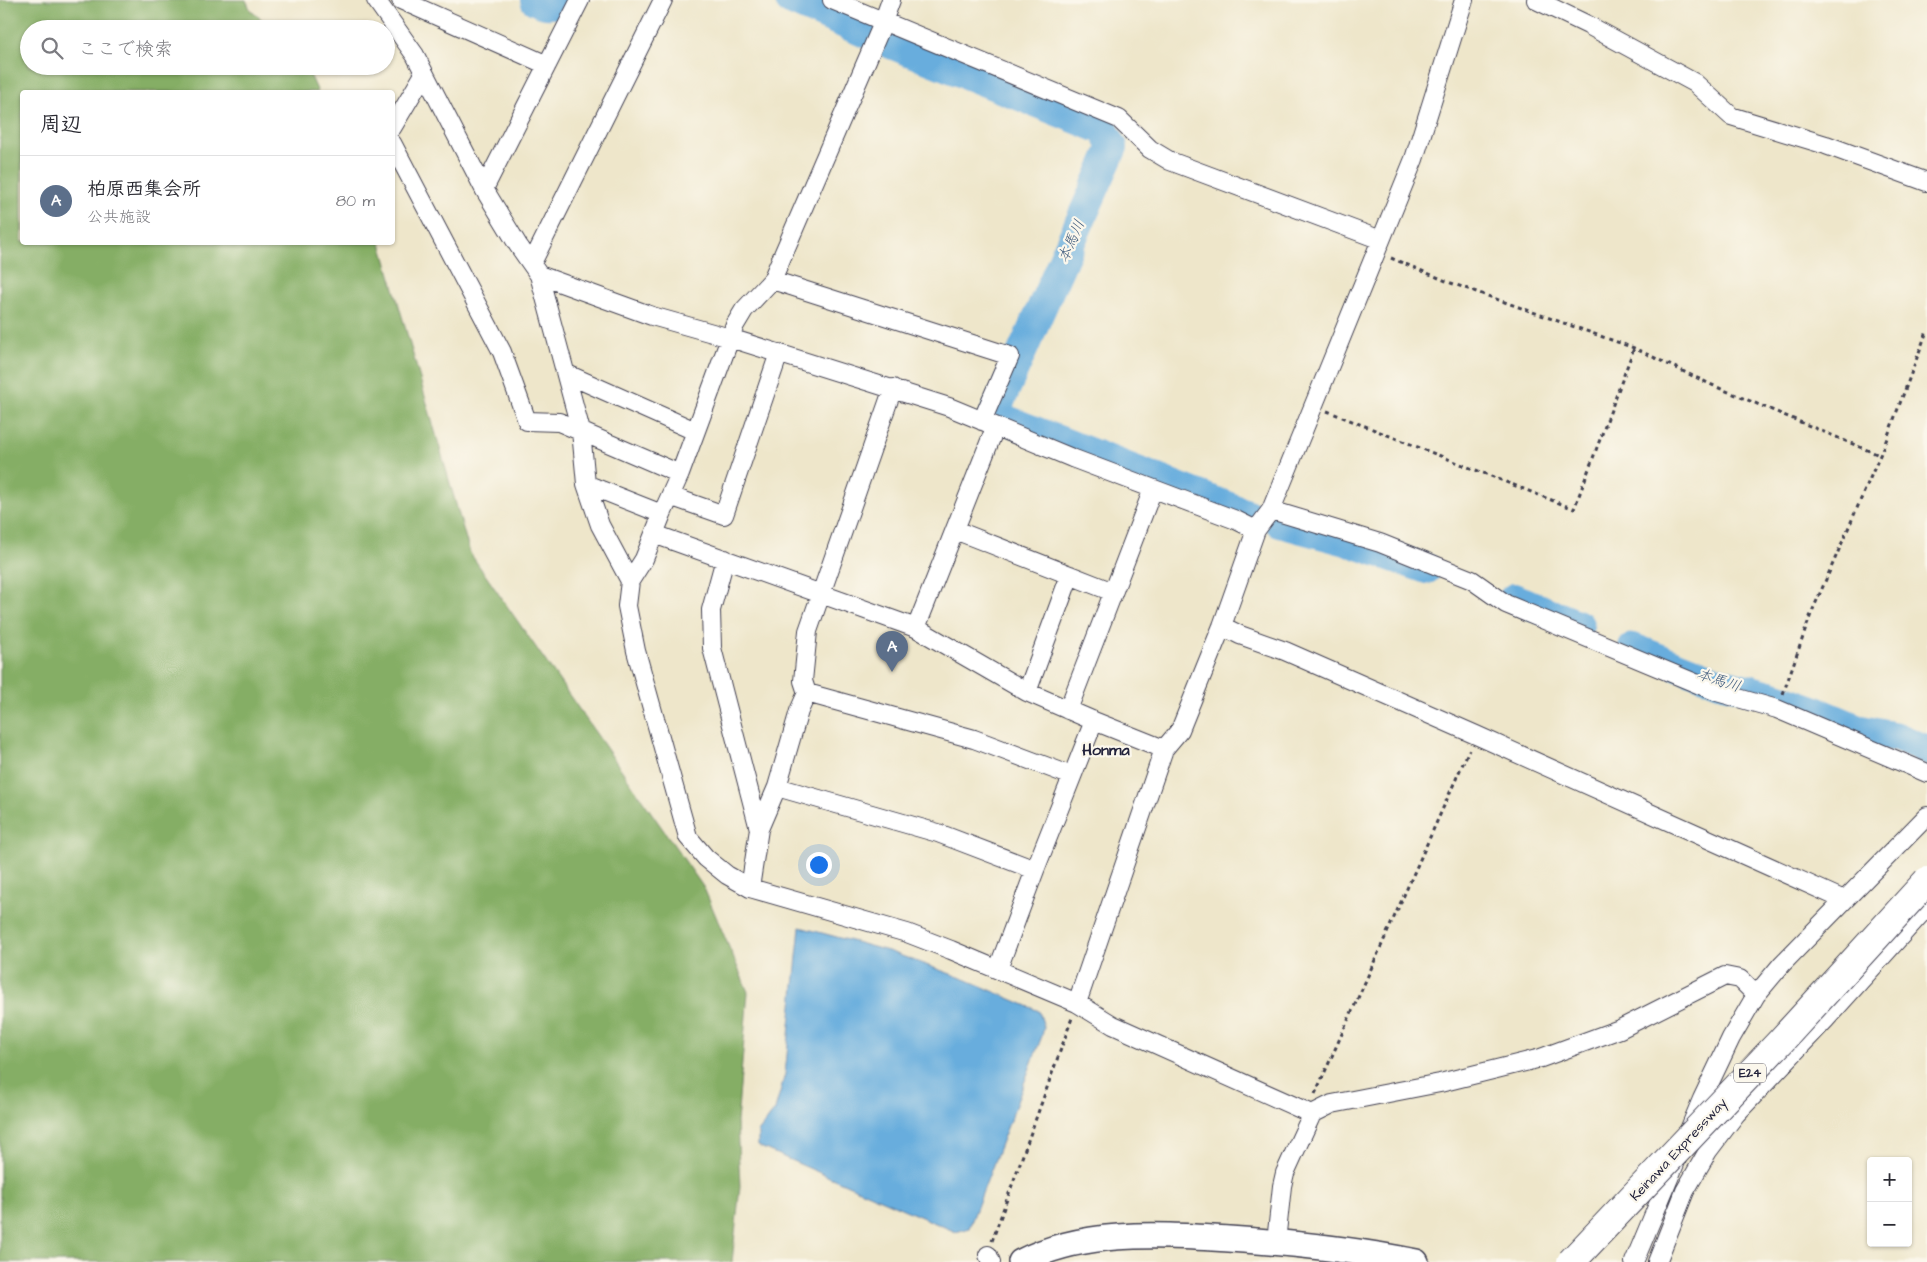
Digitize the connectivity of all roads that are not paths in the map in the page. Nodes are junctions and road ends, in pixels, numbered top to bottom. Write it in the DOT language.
graph roads {
  1 [pos="376,0"];
  2 [pos="401,0"];
  3 [pos="580,0"];
  4 [pos="663,0"];
  5 [pos="832,0"];
  6 [pos="891,0"];
  7 [pos="1464,0"];
  8 [pos="1536,0"];
  9 [pos="390,20"];
  10 [pos="882,26"];
  11 [pos="395,28"];
  12 [pos="547,65"];
  13 [pos="424,74"];
  14 [pos="395,123"];
  15 [pos="395,149"];
  16 [pos="1927,182"];
  17 [pos="484,188"];
  18 [pos="1379,246"];
  19 [pos="536,269"];
  20 [pos="772,280"];
  21 [pos="730,338"];
  22 [pos="779,353"];
  23 [pos="566,374"];
  24 [pos="893,388"];
  25 [pos="989,424"];
  26 [pos="695,431"];
  27 [pos="582,432"];
  28 [pos="680,474"];
  29 [pos="586,484"];
  30 [pos="1153,489"];
  31 [pos="670,496"];
  32 [pos="662,514"];
  33 [pos="1263,520"];
  34 [pos="955,530"];
  35 [pos="654,534"];
  36 [pos="725,559"];
  37 [pos="1070,575"];
  38 [pos="630,582"];
  39 [pos="1113,592"];
  40 [pos="821,594"];
  41 [pos="1222,626"];
  42 [pos="916,628"];
  43 [pos="1027,692"];
  44 [pos="807,693"];
  45 [pos="1068,710"];
  46 [pos="1094,721"];
  47 [pos="1164,749"];
  48 [pos="1927,773"];
  49 [pos="1072,776"];
  50 [pos="777,787"];
  51 [pos="1927,816"];
  52 [pos="759,829"];
  53 [pos="1035,870"];
  54 [pos="1927,881"];
  55 [pos="750,888"];
  56 [pos="1844,900"];
  57 [pos="1927,907"];
  58 [pos="998,969"];
  59 [pos="1756,995"];
  60 [pos="1077,1003"];
  61 [pos="1312,1114"];
  62 [pos="1276,1242"];
  63 [pos="1020,1262"];
  64 [pos="1416,1262"];
  65 [pos="1571,1262"];
  66 [pos="1634,1262"];
  67 [pos="1657,1262"];
  1 -- 9 [label="street"];
  2 -- 12 [label="street"];
  3 -- 12 [label="street"];
  4 -- 19 [label="street"];
  5 -- 10 [label="street"];
  6 -- 10 [label="street"];
  7 -- 18 [label="street"];
  8 -- 16 [label="street"];
  10 -- 18 [label="street"];
  10 -- 20 [label="street"];
  11 -- 13 [label="street"];
  12 -- 17 [label="street"];
  13 -- 14 [label="street"];
  13 -- 17 [label="street"];
  15 -- 27 [label="street"];
  17 -- 19 [label="street"];
  18 -- 33 [label="street"];
  19 -- 21 [label="street"];
  19 -- 23 [label="street"];
  20 -- 21 [label="street"];
  20 -- 25 [label="street"];
  21 -- 22 [label="street"];
  21 -- 26 [label="street"];
  22 -- 24 [label="street"];
  22 -- 31 [label="street"];
  23 -- 26 [label="street"];
  23 -- 27 [label="street"];
  24 -- 25 [label="street"];
  24 -- 40 [label="street"];
  25 -- 30 [label="street"];
  25 -- 34 [label="street"];
  26 -- 28 [label="street"];
  27 -- 28 [label="street"];
  27 -- 29 [label="street"];
  28 -- 31 [label="street"];
  29 -- 32 [label="street"];
  29 -- 38 [label="street"];
  30 -- 33 [label="street"];
  30 -- 39 [label="street"];
  31 -- 32 [label="street"];
  32 -- 35 [label="street"];
  33 -- 41 [label="street"];
  33 -- 48 [label="street"];
  34 -- 37 [label="street"];
  34 -- 42 [label="street"];
  35 -- 36 [label="street"];
  35 -- 38 [label="street"];
  36 -- 40 [label="street"];
  36 -- 52 [label="street"];
  37 -- 39 [label="street"];
  37 -- 43 [label="street"];
  38 -- 55 [label="street"];
  39 -- 45 [label="street"];
  40 -- 42 [label="street"];
  40 -- 44 [label="street"];
  41 -- 47 [label="street"];
  41 -- 56 [label="street"];
  42 -- 43 [label="street"];
  43 -- 45 [label="street"];
  44 -- 49 [label="street"];
  44 -- 50 [label="street"];
  45 -- 46 [label="street"];
  46 -- 47 [label="street"];
  46 -- 49 [label="street"];
  47 -- 60 [label="street"];
  49 -- 53 [label="street"];
  50 -- 52 [label="street"];
  50 -- 53 [label="street"];
  51 -- 56 [label="street"];
  52 -- 55 [label="street"];
  53 -- 58 [label="street"];
  54 -- 65 [label="highway, Keinawa Expressway / E24, bridge"];
  55 -- 58 [label="street"];
  56 -- 59 [label="street"];
  57 -- 67 [label="street"];
  58 -- 60 [label="street"];
  59 -- 61 [label="street"];
  59 -- 66 [label="street"];
  60 -- 61 [label="street"];
  61 -- 62 [label="street"];
  62 -- 63 [label="main road"];
  62 -- 64 [label="main road"];
}
